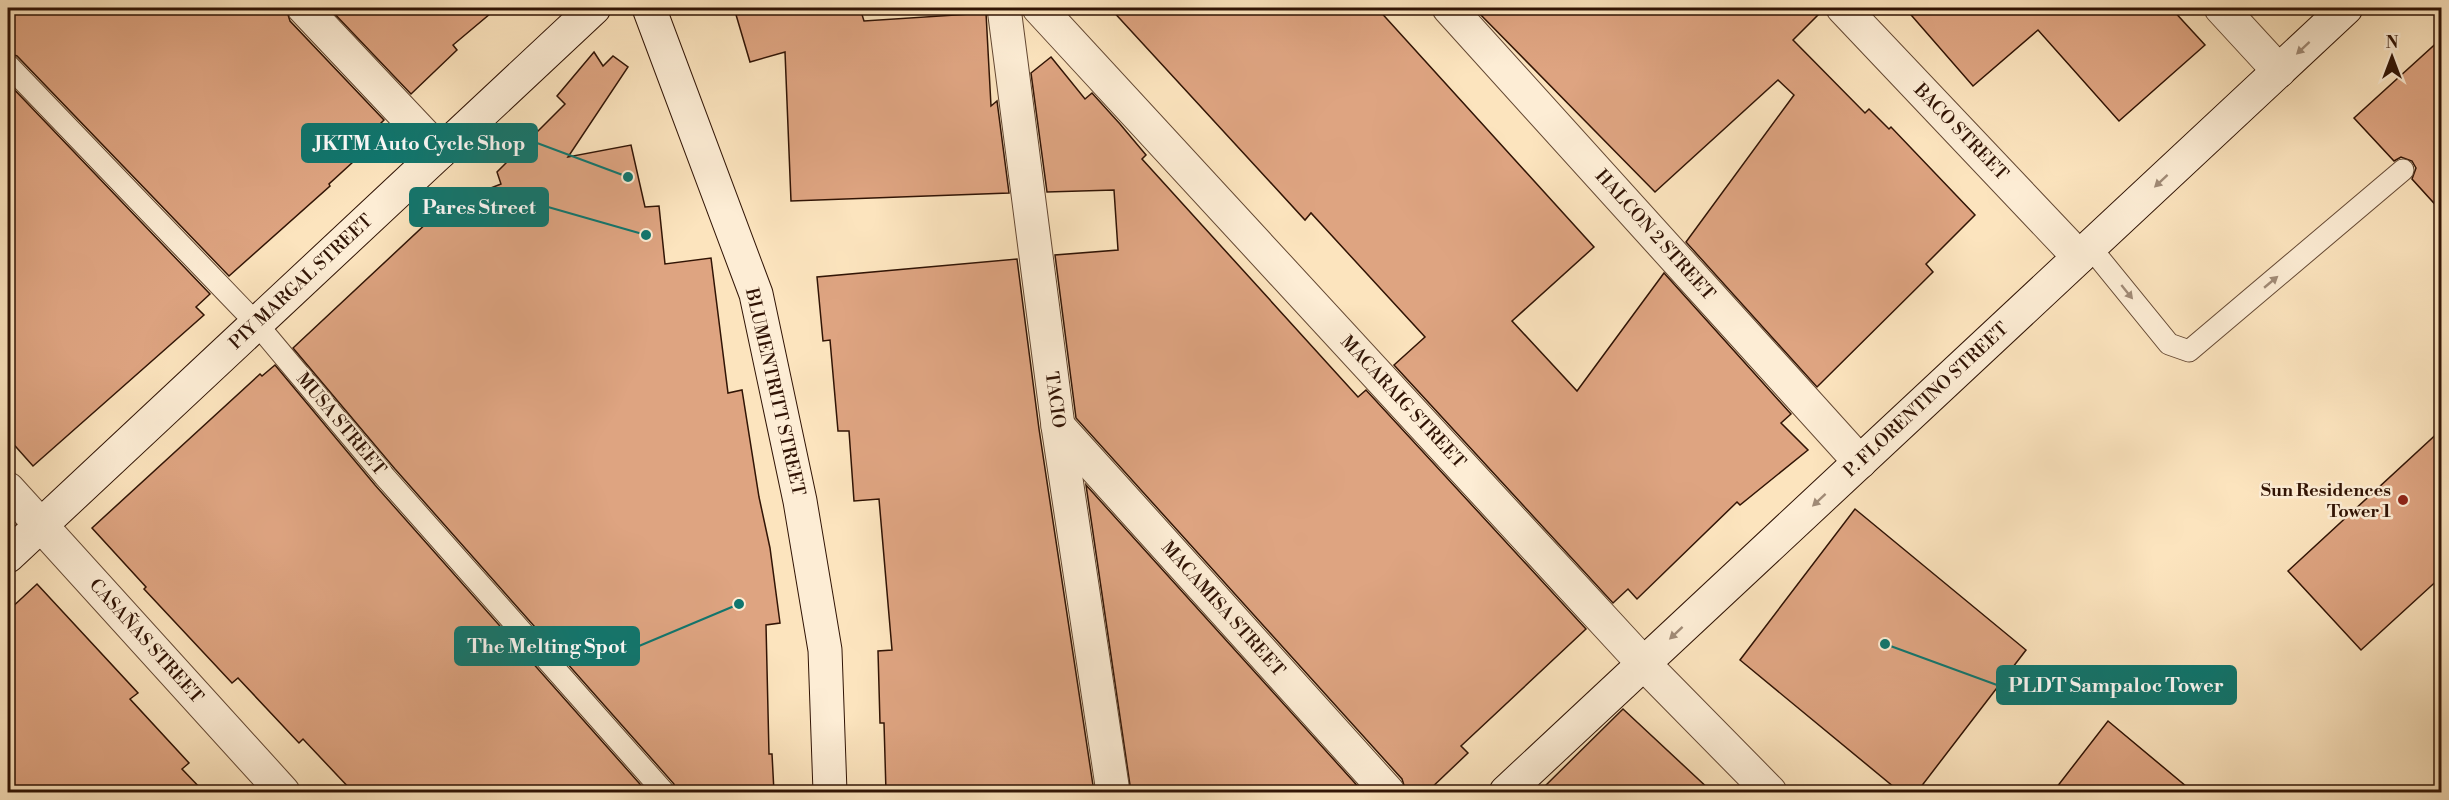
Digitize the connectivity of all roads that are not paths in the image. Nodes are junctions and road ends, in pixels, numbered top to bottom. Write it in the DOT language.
graph roads {
  1 [pos="304,8"];
  2 [pos="594,8"];
  3 [pos="649,8"];
  4 [pos="1004,8"];
  5 [pos="1039,8"];
  6 [pos="1449,8"];
  7 [pos="1843,8"];
  8 [pos="2221,8"];
  9 [pos="2346,8"];
  10 [pos="8,65"];
  11 [pos="2279,70"];
  12 [pos="440,152"];
  13 [pos="2403,170"];
  14 [pos="2085,252"];
  15 [pos="256,323"];
  16 [pos="1058,426"];
  17 [pos="1860,462"];
  18 [pos="8,489"];
  19 [pos="41,524"];
  20 [pos="8,556"];
  21 [pos="1644,664"];
  22 [pos="283,792"];
  23 [pos="664,792"];
  24 [pos="830,792"];
  25 [pos="1113,792"];
  26 [pos="1388,792"];
  27 [pos="1506,792"];
  28 [pos="1770,792"];
  1 -- 12 [label="street"];
  2 -- 12 [label="street, PIY MARGAL STREET"];
  3 -- 24 [label="street, BLUMENTRITT STREET"];
  4 -- 16 [label="street, TACIO"];
  5 -- 21 [label="street, MACARAIG STREET"];
  6 -- 17 [label="street, HALCON 2 STREET"];
  7 -- 14 [label="street, BACO STREET"];
  8 -- 11 [label="street"];
  9 -- 11 [label="street, P. FLORENTINO STREET, one-way"];
  10 -- 15 [label="lane, MUSA STREET"];
  11 -- 14 [label="street, P. FLORENTINO STREET, one-way"];
  12 -- 15 [label="street, PIY MARGAL STREET"];
  14 -- 13 [label="lane, one-way"];
  14 -- 17 [label="street, P. FLORENTINO STREET"];
  15 -- 19 [label="street, PIY MARGAL STREET"];
  15 -- 23 [label="lane, MUSA STREET"];
  16 -- 25 [label="street, TACIO"];
  16 -- 26 [label="street, MACAMISA STREET"];
  17 -- 21 [label="street, P. FLORENTINO STREET, one-way"];
  18 -- 19 [label="street, CASAÑAS STREET"];
  19 -- 20 [label="street, PIY MARGAL STREET"];
  19 -- 22 [label="street, CASAÑAS STREET"];
  21 -- 27 [label="street, P. FLORENTINO STREET"];
  21 -- 28 [label="street, MACARAIG STREET"];
}
